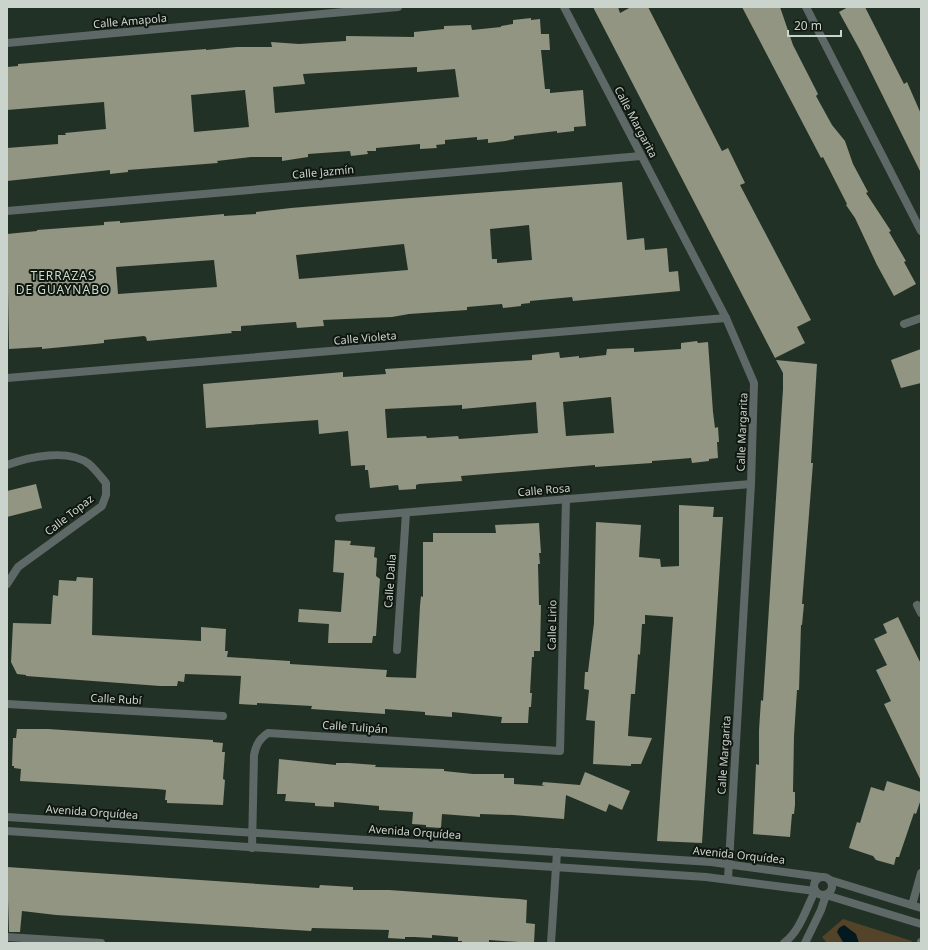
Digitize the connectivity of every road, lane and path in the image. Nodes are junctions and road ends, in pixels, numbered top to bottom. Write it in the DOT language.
graph roads {
  1 [pos="398,7"];
  2 [pos="564,7"];
  3 [pos="806,7"];
  4 [pos="7,43"];
  5 [pos="641,156"];
  6 [pos="7,210"];
  7 [pos="921,230"];
  8 [pos="726,318"];
  9 [pos="921,318"];
  10 [pos="904,324"];
  11 [pos="7,378"];
  12 [pos="7,465"];
  13 [pos="751,484"];
  14 [pos="566,499"];
  15 [pos="406,513"];
  16 [pos="339,518"];
  17 [pos="7,584"];
  18 [pos="917,605"];
  19 [pos="921,613"];
  20 [pos="397,650"];
  21 [pos="7,704"];
  22 [pos="223,716"];
  23 [pos="560,750"];
  24 [pos="7,817"];
  25 [pos="7,831"];
  26 [pos="252,833"];
  27 [pos="252,848"];
  28 [pos="557,852"];
  29 [pos="728,864"];
  30 [pos="556,869"];
  31 [pos="921,873"];
  32 [pos="821,877"];
  33 [pos="728,879"];
  34 [pos="830,880"];
  35 [pos="815,891"];
  36 [pos="826,895"];
  37 [pos="912,905"];
  38 [pos="921,908"];
  39 [pos="921,924"];
  40 [pos="7,937"];
  41 [pos="42,941"];
  42 [pos="101,943"];
  43 [pos="551,943"];
  44 [pos="784,943"];
  45 [pos="805,943"];
  1 -- 4 [label="street, Calle Amapola"];
  2 -- 5 [label="street, Calle Margarita"];
  3 -- 7 [label="street"];
  5 -- 6 [label="street, Calle Jazmín"];
  5 -- 8 [label="street, Calle Margarita"];
  8 -- 11 [label="street, Calle Violeta"];
  8 -- 13 [label="street, Calle Margarita"];
  9 -- 10 [label="street"];
  12 -- 17 [label="street, Calle Topaz"];
  13 -- 14 [label="street, Calle Rosa"];
  13 -- 29 [label="street, Calle Margarita"];
  14 -- 15 [label="street, Calle Rosa"];
  14 -- 23 [label="street, Calle Lirio"];
  15 -- 16 [label="street, Calle Rosa"];
  15 -- 20 [label="street, Calle Dalia"];
  18 -- 19 [label="street"];
  21 -- 22 [label="street, Calle Rubí"];
  23 -- 26 [label="street, Calle Tulipán"];
  24 -- 26 [label="street, Avenida Orquídea"];
  25 -- 27 [label="street"];
  26 -- 27 [label="street, Calle Tulipán"];
  26 -- 28 [label="street, Avenida Orquídea"];
  27 -- 30 [label="street"];
  28 -- 29 [label="street, Avenida Orquídea"];
  28 -- 30 [label="street"];
  29 -- 32 [label="street, Avenida Orquídea"];
  29 -- 33 [label="street, Calle Margarita"];
  30 -- 33 [label="street"];
  30 -- 43 [label="street"];
  31 -- 37 [label="street"];
  32 -- 34 [label="street"];
  32 -- 35 [label="street"];
  33 -- 35 [label="street"];
  34 -- 36 [label="street"];
  34 -- 37 [label="street"];
  35 -- 36 [label="street"];
  35 -- 44 [label="street"];
  36 -- 39 [label="street"];
  36 -- 45 [label="street"];
  37 -- 38 [label="street"];
  40 -- 41 [label="street"];
  41 -- 42 [label="street"];
}
